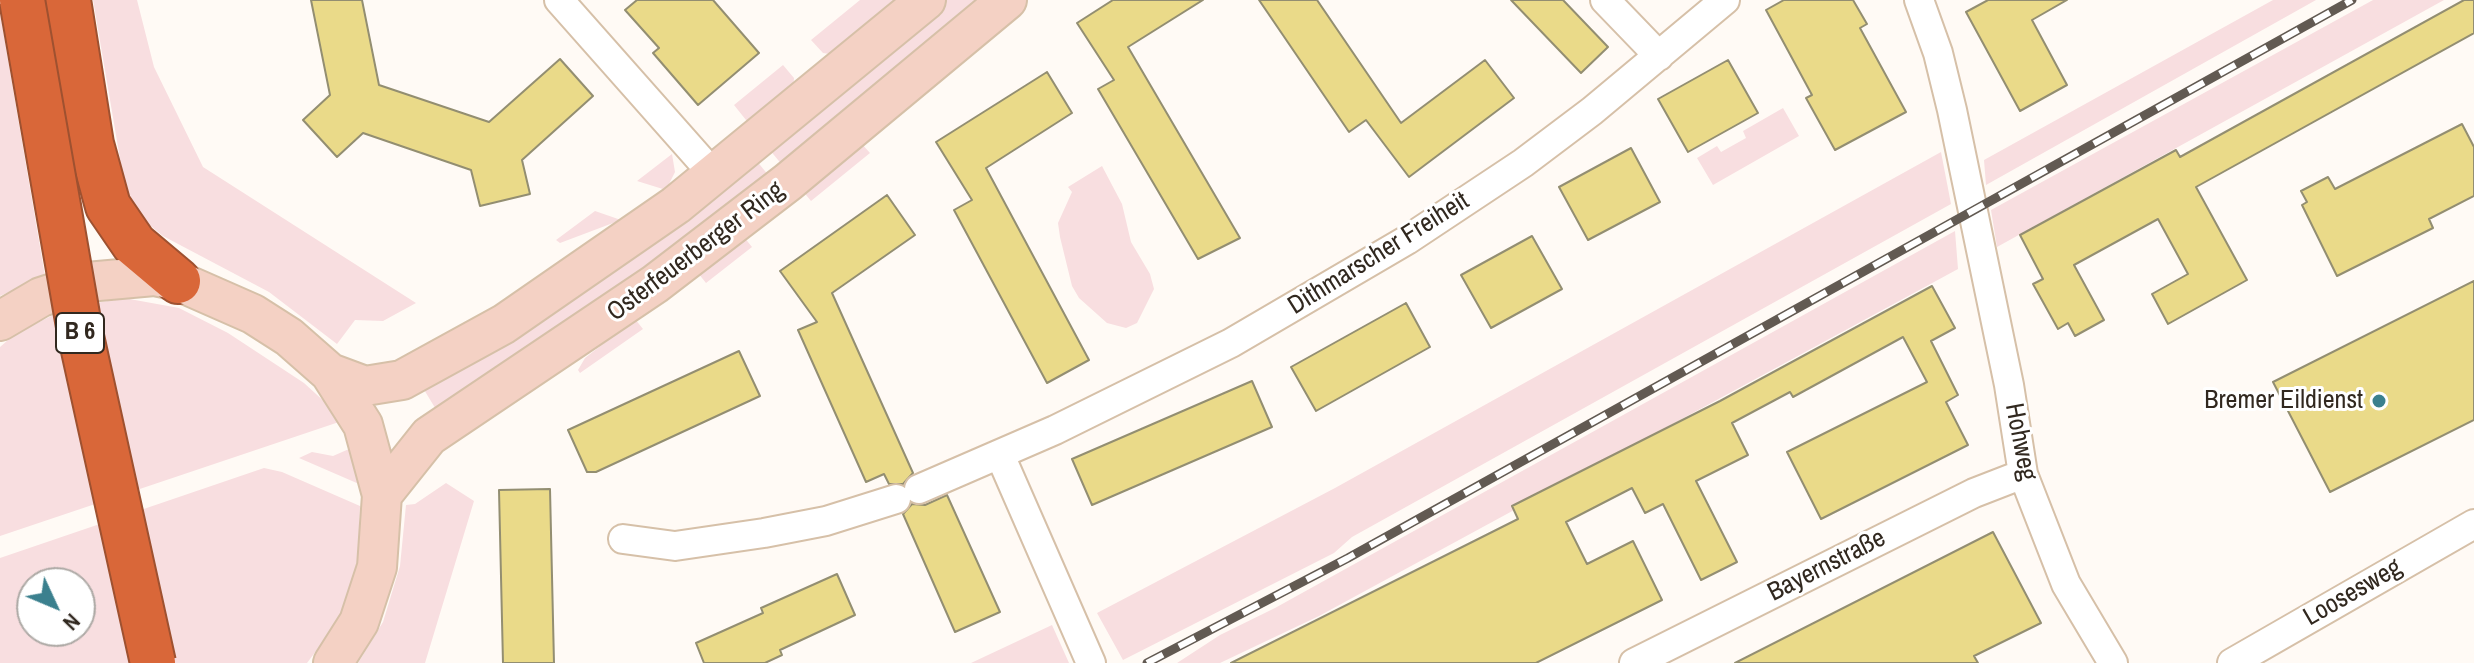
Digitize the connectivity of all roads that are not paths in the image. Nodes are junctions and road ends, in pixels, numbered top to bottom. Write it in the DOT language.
graph roads {
  1 [pos="22,0"];
  2 [pos="68,0"];
  3 [pos="559,0"];
  4 [pos="926,0"];
  5 [pos="1007,0"];
  6 [pos="1605,0"];
  7 [pos="1725,0"];
  8 [pos="1925,2"];
  9 [pos="1659,56"];
  10 [pos="714,175"];
  11 [pos="178,281"];
  12 [pos="0,321"];
  13 [pos="330,373"];
  14 [pos="1000,455"];
  15 [pos="2023,474"];
  16 [pos="382,495"];
  17 [pos="2474,524"];
  18 [pos="623,539"];
  19 [pos="153,663"];
  20 [pos="333,663"];
  21 [pos="1091,663"];
  22 [pos="1634,663"];
  23 [pos="2113,663"];
  24 [pos="2232,663"];
  1 -- 19 [label="highway, B 6, bridge"];
  2 -- 11 [label="highway"];
  3 -- 10 [label="street"];
  4 -- 10 [label="main road, Osterfeuerberger Ring"];
  5 -- 16 [label="main road, Osterfeuerberger Ring"];
  6 -- 9 [label="street"];
  7 -- 9 [label="street, Dithmarscher Freiheit"];
  8 -- 15 [label="street, Hohweg"];
  9 -- 14 [label="street, Dithmarscher Freiheit"];
  10 -- 13 [label="main road, Osterfeuerberger Ring"];
  11 -- 12 [label="main road"];
  11 -- 13 [label="main road"];
  13 -- 16 [label="main road"];
  14 -- 18 [label="street, Dithmarscher Freiheit"];
  14 -- 21 [label="street"];
  15 -- 22 [label="street, Bayernstraße"];
  15 -- 23 [label="street, Hohweg"];
  16 -- 20 [label="main road"];
  17 -- 24 [label="street, Loosesweg"];
}
